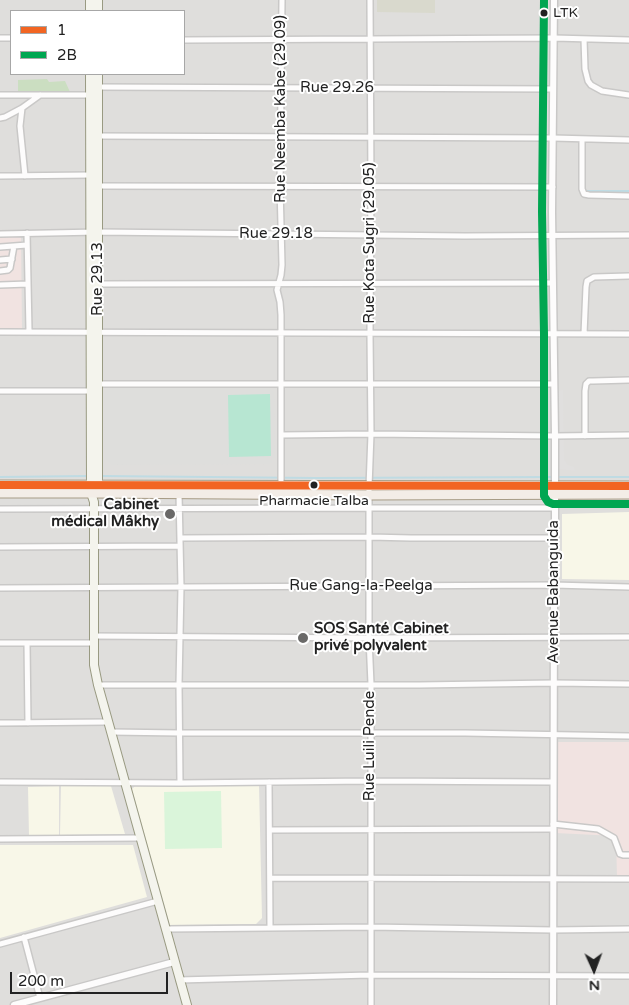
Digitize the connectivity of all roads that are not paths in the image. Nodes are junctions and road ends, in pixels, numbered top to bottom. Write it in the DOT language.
graph roads {
  1 [pos="282,0"];
  2 [pos="370,0"];
  3 [pos="554,0"];
  4 [pos="370,38"];
  5 [pos="554,38"];
  6 [pos="281,39"];
  7 [pos="584,39"];
  8 [pos="185,40"];
  9 [pos="629,40"];
  10 [pos="90,75"];
  11 [pos="98,75"];
  12 [pos="281,88"];
  13 [pos="370,88"];
  14 [pos="553,89"];
  15 [pos="94,91"];
  16 [pos="0,95"];
  17 [pos="40,95"];
  18 [pos="629,95"];
  19 [pos="22,108"];
  20 [pos="0,118"];
  21 [pos="97,136"];
  22 [pos="280,137"];
  23 [pos="371,137"];
  24 [pos="552,138"];
  25 [pos="582,139"];
  26 [pos="629,140"];
  27 [pos="90,175"];
  28 [pos="0,176"];
  29 [pos="25,176"];
  30 [pos="97,186"];
  31 [pos="280,186"];
  32 [pos="371,186"];
  33 [pos="553,187"];
  34 [pos="629,196"];
  35 [pos="94,232"];
  36 [pos="27,233"];
  37 [pos="0,234"];
  38 [pos="281,234"];
  39 [pos="371,235"];
  40 [pos="552,235"];
  41 [pos="629,235"];
  42 [pos="27,245"];
  43 [pos="14,246"];
  44 [pos="0,247"];
  45 [pos="12,259"];
  46 [pos="0,260"];
  47 [pos="0,271"];
  48 [pos="629,276"];
  49 [pos="278,283"];
  50 [pos="371,283"];
  51 [pos="553,283"];
  52 [pos="28,284"];
  53 [pos="98,284"];
  54 [pos="0,285"];
  55 [pos="0,332"];
  56 [pos="29,332"];
  57 [pos="94,332"];
  58 [pos="280,333"];
  59 [pos="370,334"];
  60 [pos="554,334"];
  61 [pos="584,334"];
  62 [pos="629,334"];
  63 [pos="629,380"];
  64 [pos="280,384"];
  65 [pos="370,384"];
  66 [pos="554,384"];
  67 [pos="94,388"];
  68 [pos="0,391"];
  69 [pos="371,434"];
  70 [pos="281,435"];
  71 [pos="629,435"];
  72 [pos="554,436"];
  73 [pos="585,436"];
  74 [pos="0,485"];
  75 [pos="281,486"];
  76 [pos="629,486"];
  77 [pos="95,489"];
  78 [pos="554,490"];
  79 [pos="369,491"];
  80 [pos="0,494"];
  81 [pos="179,494"];
  82 [pos="629,494"];
  83 [pos="94,506"];
  84 [pos="179,508"];
  85 [pos="369,508"];
  86 [pos="554,508"];
  87 [pos="0,509"];
  88 [pos="370,537"];
  89 [pos="180,538"];
  90 [pos="554,538"];
  91 [pos="94,546"];
  92 [pos="180,546"];
  93 [pos="0,547"];
  94 [pos="553,585"];
  95 [pos="369,586"];
  96 [pos="93,587"];
  97 [pos="181,587"];
  98 [pos="629,587"];
  99 [pos="0,588"];
  100 [pos="180,636"];
  101 [pos="553,637"];
  102 [pos="629,637"];
  103 [pos="369,638"];
  104 [pos="93,640"];
  105 [pos="0,643"];
  106 [pos="27,643"];
  107 [pos="554,683"];
  108 [pos="179,684"];
  109 [pos="371,684"];
  110 [pos="629,684"];
  111 [pos="98,685"];
  112 [pos="0,722"];
  113 [pos="108,722"];
  114 [pos="28,723"];
  115 [pos="112,732"];
  116 [pos="370,732"];
  117 [pos="180,733"];
  118 [pos="554,734"];
  119 [pos="629,736"];
  120 [pos="370,781"];
  121 [pos="0,782"];
  122 [pos="124,782"];
  123 [pos="269,782"];
  124 [pos="553,782"];
  125 [pos="180,783"];
  126 [pos="553,827"];
  127 [pos="370,829"];
  128 [pos="270,830"];
  129 [pos="140,838"];
  130 [pos="0,839"];
  131 [pos="629,855"];
  132 [pos="270,878"];
  133 [pos="370,879"];
  134 [pos="629,879"];
  135 [pos="554,880"];
  136 [pos="158,901"];
  137 [pos="270,927"];
  138 [pos="370,927"];
  139 [pos="166,929"];
  140 [pos="629,929"];
  141 [pos="553,930"];
  142 [pos="24,938"];
  143 [pos="0,944"];
  144 [pos="174,962"];
  145 [pos="370,975"];
  146 [pos="553,976"];
  147 [pos="629,976"];
  148 [pos="179,980"];
  149 [pos="38,1000"];
  150 [pos="14,1005"];
  151 [pos="186,1005"];
  152 [pos="370,1005"];
  153 [pos="553,1005"];
  1 -- 6 [label="street, Rue Neemba Kabe (29.09)"];
  2 -- 4 [label="street, Rue Kota Sugri (29.05)"];
  3 -- 5 [label="street, Avenue Babanguida"];
  4 -- 5 [label="street"];
  4 -- 6 [label="street"];
  4 -- 13 [label="street, Rue Kota Sugri (29.05)"];
  5 -- 7 [label="street"];
  5 -- 14 [label="street, Avenue Babanguida"];
  6 -- 8 [label="street"];
  6 -- 12 [label="street, Rue Neemba Kabe (29.09)"];
  7 -- 9 [label="street"];
  7 -- 18 [label="street"];
  10 -- 15 [label="main road"];
  11 -- 15 [label="main road, Rue 29.13"];
  12 -- 13 [label="street, Rue 29.26"];
  12 -- 15 [label="street, Rue 29.26"];
  12 -- 22 [label="street, Rue Neemba Kabe (29.09)"];
  13 -- 14 [label="street, Rue 29.26"];
  13 -- 23 [label="street, Rue Kota Sugri (29.05)"];
  14 -- 24 [label="street, Avenue Babanguida"];
  15 -- 17 [label="street, Rue 29.26"];
  15 -- 21 [label="main road, Rue 29.13"];
  15 -- 27 [label="main road"];
  16 -- 17 [label="street, Rue 29.26"];
  17 -- 19 [label="street"];
  19 -- 20 [label="street"];
  19 -- 29 [label="street"];
  21 -- 22 [label="street"];
  21 -- 30 [label="main road, Rue 29.13"];
  22 -- 23 [label="street"];
  22 -- 31 [label="street, Rue Neemba Kabe (29.09)"];
  23 -- 24 [label="street"];
  23 -- 32 [label="street, Rue Kota Sugri (29.05)"];
  24 -- 25 [label="street"];
  24 -- 33 [label="street, Avenue Babanguida"];
  25 -- 26 [label="street"];
  25 -- 34 [label="street"];
  27 -- 29 [label="street"];
  27 -- 35 [label="main road"];
  28 -- 29 [label="street"];
  30 -- 31 [label="street"];
  30 -- 35 [label="main road, Rue 29.13"];
  31 -- 32 [label="street"];
  31 -- 38 [label="street, Rue Neemba Kabe (29.09)"];
  32 -- 33 [label="street"];
  32 -- 39 [label="street, Rue Kota Sugri (29.05)"];
  33 -- 40 [label="street, Avenue Babanguida"];
  35 -- 36 [label="street, Rue 29.18"];
  35 -- 38 [label="street, Rue 29.18"];
  35 -- 53 [label="main road, Rue 29.13"];
  35 -- 57 [label="main road"];
  36 -- 37 [label="street, Rue 29.18"];
  36 -- 42 [label="street"];
  38 -- 39 [label="street, Rue 29.18"];
  38 -- 49 [label="street, Rue Neemba Kabe (29.09)"];
  39 -- 40 [label="street, Rue 29.18"];
  39 -- 50 [label="street, Rue Kota Sugri (29.05)"];
  40 -- 41 [label="street, Rue 29.18"];
  40 -- 51 [label="street, Avenue Babanguida"];
  42 -- 43 [label="street"];
  42 -- 52 [label="street"];
  43 -- 44 [label="street"];
  43 -- 45 [label="street"];
  45 -- 46 [label="street"];
  45 -- 47 [label="street"];
  48 -- 61 [label="street"];
  49 -- 50 [label="street"];
  49 -- 53 [label="street"];
  49 -- 58 [label="street, Rue Neemba Kabe (29.09)"];
  50 -- 51 [label="street"];
  50 -- 59 [label="street, Rue Kota Sugri (29.05)"];
  51 -- 60 [label="street, Avenue Babanguida"];
  52 -- 54 [label="street"];
  52 -- 56 [label="street"];
  53 -- 57 [label="main road, Rue 29.13"];
  55 -- 56 [label="street"];
  56 -- 57 [label="street"];
  57 -- 58 [label="street"];
  57 -- 67 [label="main road"];
  58 -- 59 [label="street"];
  58 -- 64 [label="street, Rue Neemba Kabe (29.09)"];
  59 -- 60 [label="street"];
  59 -- 65 [label="street, Rue Kota Sugri (29.05)"];
  60 -- 61 [label="street"];
  60 -- 66 [label="street, Avenue Babanguida"];
  61 -- 62 [label="street"];
  63 -- 73 [label="street"];
  64 -- 65 [label="street"];
  64 -- 67 [label="street"];
  64 -- 70 [label="street, Rue Neemba Kabe (29.09)"];
  65 -- 66 [label="street"];
  65 -- 69 [label="street, Rue Kota Sugri (29.05)"];
  66 -- 72 [label="street, Avenue Babanguida"];
  67 -- 68 [label="street"];
  67 -- 77 [label="main road"];
  69 -- 70 [label="street"];
  69 -- 72 [label="street"];
  69 -- 79 [label="street, Rue Kota Sugri (29.05)"];
  70 -- 75 [label="street, Rue Neemba Kabe (29.09)"];
  71 -- 73 [label="street"];
  72 -- 73 [label="street"];
  72 -- 78 [label="street, Avenue Babanguida"];
  74 -- 77 [label="main road"];
  75 -- 77 [label="main road"];
  75 -- 79 [label="main road"];
  76 -- 78 [label="main road"];
  77 -- 80 [label="main road"];
  77 -- 81 [label="main road"];
  77 -- 83 [label="main road"];
  78 -- 79 [label="main road"];
  78 -- 82 [label="main road"];
  78 -- 86 [label="street, Avenue Babanguida"];
  79 -- 81 [label="main road"];
  79 -- 85 [label="street, Rue Luili Pende"];
  81 -- 84 [label="street"];
  83 -- 84 [label="street"];
  83 -- 87 [label="street"];
  83 -- 91 [label="main road"];
  84 -- 85 [label="street"];
  84 -- 89 [label="street"];
  85 -- 86 [label="street"];
  85 -- 88 [label="street, Rue Luili Pende"];
  86 -- 90 [label="street, Avenue Babanguida"];
  88 -- 89 [label="street"];
  88 -- 90 [label="street"];
  88 -- 95 [label="street, Rue Luili Pende"];
  89 -- 92 [label="street"];
  90 -- 94 [label="street, Avenue Babanguida"];
  91 -- 92 [label="street"];
  91 -- 93 [label="street"];
  91 -- 96 [label="main road"];
  92 -- 97 [label="street"];
  94 -- 95 [label="street, Rue Gang-la-Peelga"];
  94 -- 98 [label="street, Rue Gang-la-Peelga"];
  94 -- 101 [label="street, Avenue Babanguida"];
  95 -- 97 [label="street, Rue Gang-la-Peelga"];
  95 -- 103 [label="street, Rue Luili Pende"];
  96 -- 97 [label="street, Rue Gang-la-Peelga"];
  96 -- 99 [label="street, Rue Gang-la-Peelga"];
  96 -- 104 [label="main road"];
  97 -- 100 [label="street"];
  100 -- 103 [label="street"];
  100 -- 104 [label="street"];
  100 -- 108 [label="street"];
  101 -- 102 [label="street"];
  101 -- 103 [label="street"];
  101 -- 107 [label="street, Avenue Babanguida"];
  103 -- 109 [label="street, Rue Luili Pende"];
  104 -- 106 [label="street"];
  104 -- 111 [label="main road"];
  105 -- 106 [label="street"];
  106 -- 114 [label="street"];
  107 -- 109 [label="street"];
  107 -- 110 [label="street"];
  107 -- 118 [label="street, Avenue Babanguida"];
  108 -- 109 [label="street"];
  108 -- 111 [label="street"];
  108 -- 117 [label="street"];
  109 -- 116 [label="street, Rue Luili Pende"];
  111 -- 113 [label="main road"];
  112 -- 114 [label="street"];
  113 -- 114 [label="street"];
  113 -- 115 [label="main road"];
  115 -- 117 [label="street"];
  115 -- 122 [label="main road"];
  116 -- 117 [label="street"];
  116 -- 118 [label="street"];
  116 -- 120 [label="street, Rue Luili Pende"];
  117 -- 125 [label="street"];
  118 -- 119 [label="street"];
  118 -- 124 [label="street, Avenue Babanguida"];
  120 -- 123 [label="street"];
  120 -- 124 [label="street"];
  120 -- 127 [label="street, Rue Luili Pende"];
  121 -- 122 [label="street"];
  122 -- 125 [label="street"];
  122 -- 129 [label="main road"];
  123 -- 125 [label="street"];
  123 -- 128 [label="street"];
  124 -- 126 [label="street, Avenue Babanguida"];
  126 -- 127 [label="street"];
  126 -- 131 [label="street"];
  126 -- 135 [label="street, Avenue Babanguida"];
  127 -- 128 [label="street"];
  127 -- 133 [label="street, Rue Luili Pende"];
  128 -- 132 [label="street"];
  129 -- 130 [label="street"];
  129 -- 136 [label="main road"];
  132 -- 133 [label="street"];
  132 -- 137 [label="street"];
  133 -- 135 [label="street"];
  133 -- 138 [label="street, Rue Luili Pende"];
  134 -- 135 [label="street"];
  135 -- 141 [label="street, Avenue Babanguida"];
  136 -- 139 [label="main road"];
  136 -- 142 [label="street"];
  137 -- 138 [label="street"];
  137 -- 139 [label="street"];
  138 -- 141 [label="street"];
  138 -- 145 [label="street, Rue Luili Pende"];
  139 -- 144 [label="main road"];
  140 -- 141 [label="street"];
  141 -- 146 [label="street, Avenue Babanguida"];
  142 -- 143 [label="street"];
  142 -- 149 [label="street"];
  144 -- 148 [label="main road"];
  144 -- 149 [label="street"];
  145 -- 146 [label="street"];
  145 -- 148 [label="street"];
  145 -- 152 [label="street, Rue Luili Pende"];
  146 -- 147 [label="street"];
  146 -- 153 [label="street, Avenue Babanguida"];
  148 -- 151 [label="main road"];
  149 -- 150 [label="street"];
}
